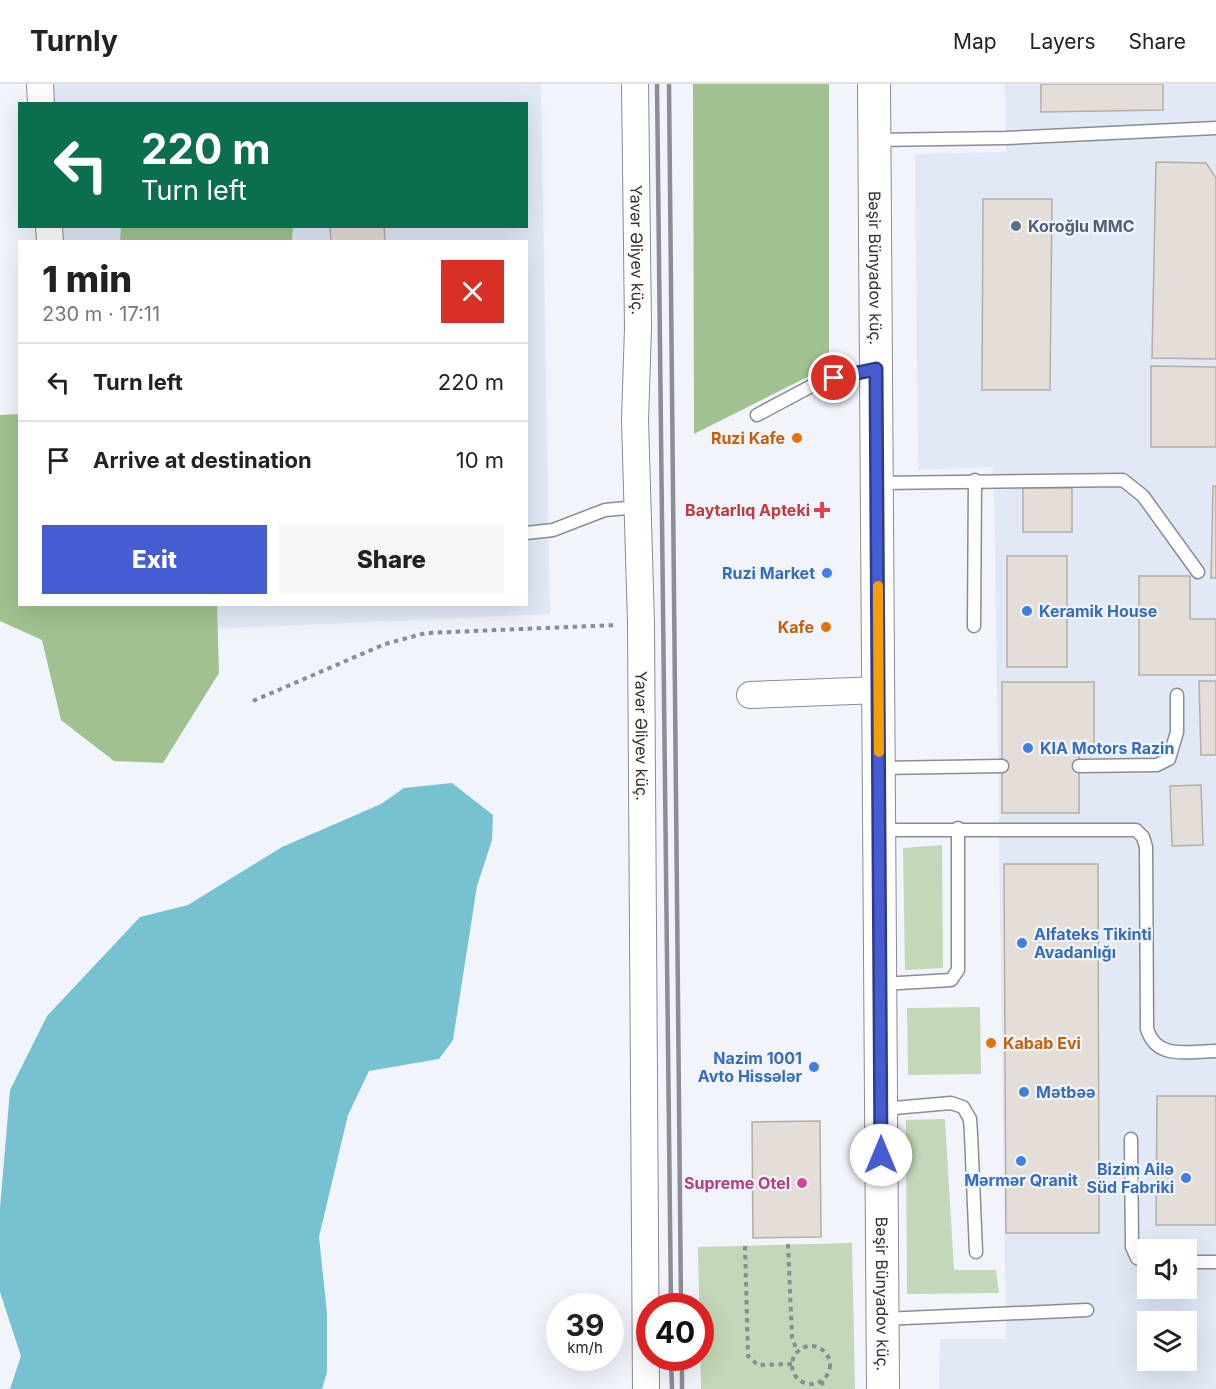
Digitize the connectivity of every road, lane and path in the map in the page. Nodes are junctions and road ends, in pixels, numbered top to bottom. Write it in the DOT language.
graph roads {
  1 [pos="40,84"];
  2 [pos="635,84"];
  3 [pos="874,84"];
  4 [pos="41,102"];
  5 [pos="1216,128"];
  6 [pos="874,140"];
  7 [pos="876,369"];
  8 [pos="757,415"];
  9 [pos="975,480"];
  10 [pos="878,483"];
  11 [pos="638,507"];
  12 [pos="528,533"];
  13 [pos="1198,572"];
  14 [pos="641,624"];
  15 [pos="974,626"];
  16 [pos="879,690"];
  17 [pos="750,695"];
  18 [pos="1177,695"];
  19 [pos="253,701"];
  20 [pos="1002,766"];
  21 [pos="1080,766"];
  22 [pos="879,768"];
  23 [pos="958,828"];
  24 [pos="879,830"];
  25 [pos="880,984"];
  26 [pos="1216,1051"];
  27 [pos="881,1109"];
  28 [pos="1131,1139"];
  29 [pos="788,1245"];
  30 [pos="745,1246"];
  31 [pos="976,1252"];
  32 [pos="1137,1258"];
  33 [pos="1197,1262"];
  34 [pos="1216,1262"];
  35 [pos="1087,1310"];
  36 [pos="882,1319"];
  37 [pos="797,1351"];
  38 [pos="792,1364"];
  39 [pos="822,1381"];
  40 [pos="646,1389"];
  41 [pos="823,1389"];
  42 [pos="883,1389"];
  1 -- 4 [label="street"];
  2 -- 11 [label="street, Yavər Əliyev küç."];
  3 -- 6 [label="street, Bəşir Bünyadov küç."];
  5 -- 6 [label="lane"];
  6 -- 7 [label="street, Bəşir Bünyadov küç."];
  7 -- 8 [label="lane"];
  7 -- 10 [label="street, Bəşir Bünyadov küç."];
  9 -- 10 [label="lane"];
  9 -- 13 [label="lane"];
  9 -- 15 [label="lane"];
  10 -- 16 [label="street, Bəşir Bünyadov küç."];
  11 -- 12 [label="lane"];
  11 -- 14 [label="street, Yavər Əliyev küç."];
  14 -- 19 [label="path"];
  14 -- 40 [label="street, Yavər Əliyev küç."];
  16 -- 17 [label="street"];
  16 -- 22 [label="street, Bəşir Bünyadov küç."];
  18 -- 21 [label="lane"];
  20 -- 22 [label="lane"];
  22 -- 24 [label="street, Bəşir Bünyadov küç."];
  23 -- 24 [label="lane"];
  23 -- 25 [label="lane"];
  23 -- 26 [label="lane"];
  24 -- 25 [label="street, Bəşir Bünyadov küç."];
  25 -- 27 [label="street, Bəşir Bünyadov küç."];
  27 -- 31 [label="lane"];
  27 -- 36 [label="street, Bəşir Bünyadov küç."];
  28 -- 32 [label="lane"];
  29 -- 37 [label="path"];
  30 -- 38 [label="path"];
  33 -- 34 [label="lane"];
  35 -- 36 [label="lane"];
  36 -- 42 [label="street, Bəşir Bünyadov küç."];
  37 -- 38 [label="path"];
  37 -- 39 [label="path"];
  38 -- 39 [label="path"];
  39 -- 41 [label="path"];
}
